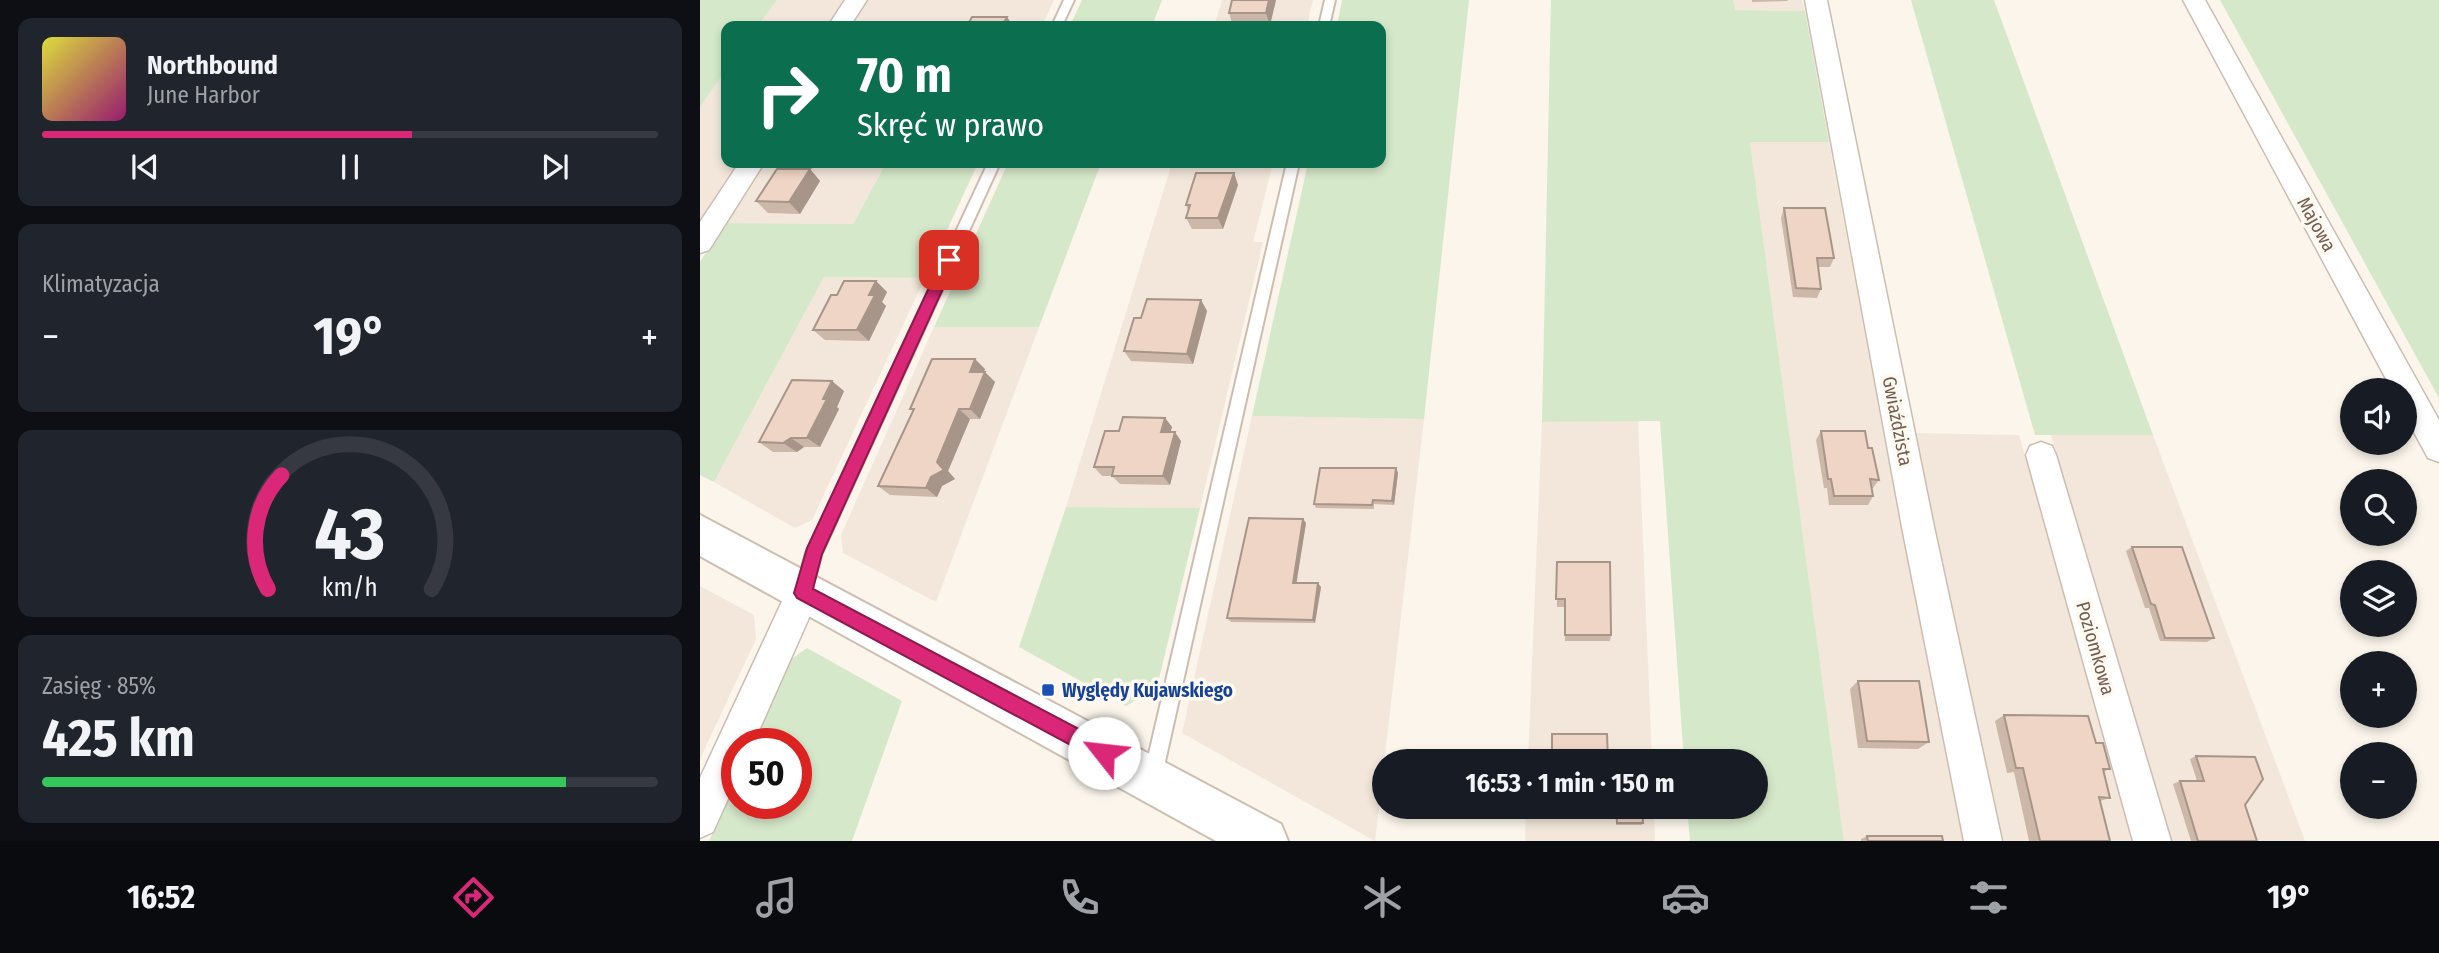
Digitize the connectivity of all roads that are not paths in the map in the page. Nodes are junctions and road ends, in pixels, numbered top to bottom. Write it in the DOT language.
graph roads {
  1 [pos="856,0"];
  2 [pos="1069,0"];
  3 [pos="1330,0"];
  4 [pos="1816,0"];
  5 [pos="2194,0"];
  6 [pos="842,21"];
  7 [pos="1059,21"];
  8 [pos="1325,21"];
  9 [pos="749,168"];
  10 [pos="992,168"];
  11 [pos="1292,168"];
  12 [pos="700,243"];
  13 [pos="2439,449"];
  14 [pos="2040,455"];
  15 [pos="700,534"];
  16 [pos="803,593"];
  17 [pos="1152,779"];
  18 [pos="700,819"];
  19 [pos="1264,841"];
  20 [pos="1983,841"];
  21 [pos="2152,841"];
  1 -- 6 [label="street"];
  2 -- 7 [label="lane"];
  3 -- 8 [label="lane"];
  4 -- 20 [label="street, Gwiaździsta"];
  5 -- 13 [label="street, Majowa"];
  9 -- 12 [label="street"];
  10 -- 16 [label="lane"];
  11 -- 17 [label="lane"];
  14 -- 21 [label="street, Poziomkowa"];
  15 -- 16 [label="main road"];
  16 -- 17 [label="main road"];
  16 -- 18 [label="street"];
  17 -- 19 [label="main road"];
}
